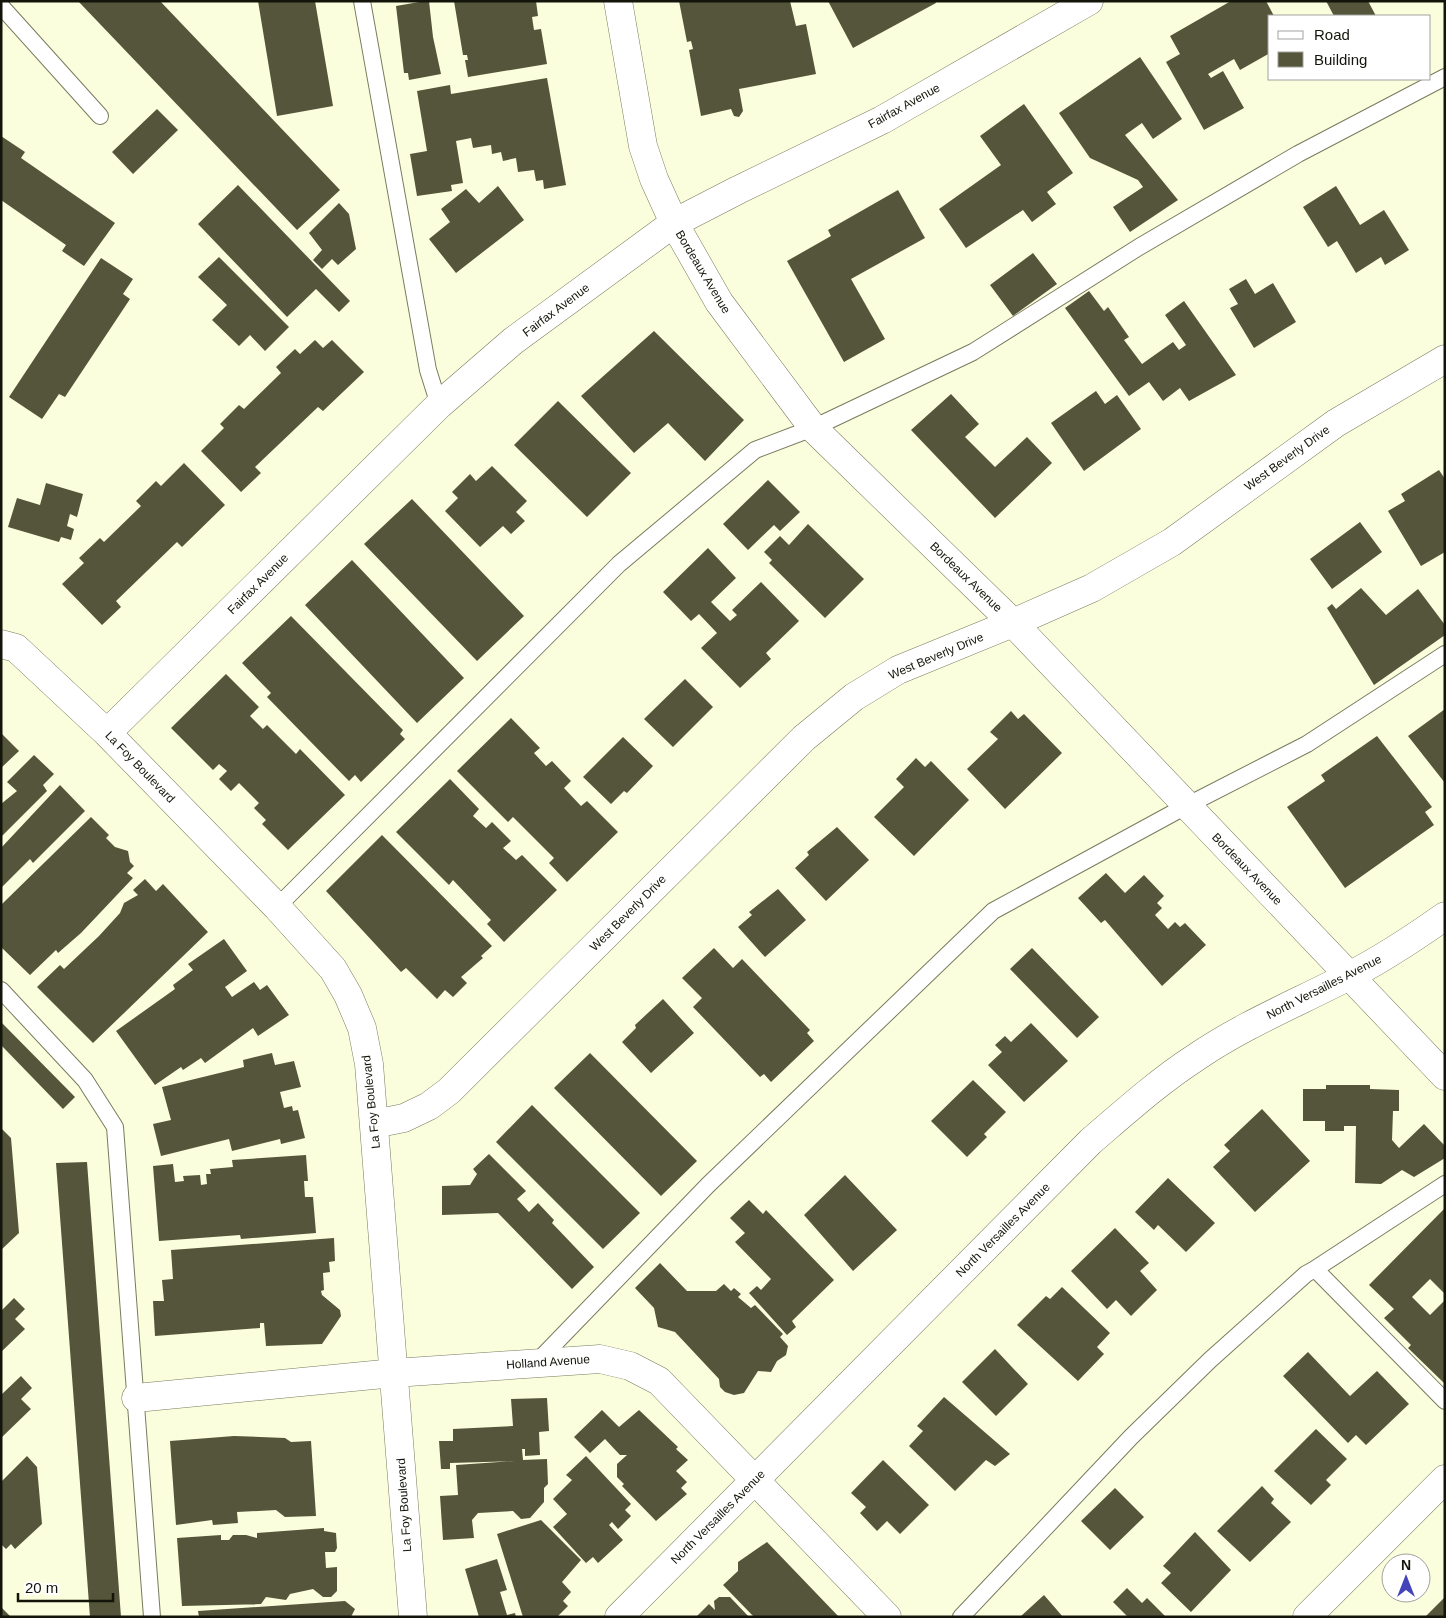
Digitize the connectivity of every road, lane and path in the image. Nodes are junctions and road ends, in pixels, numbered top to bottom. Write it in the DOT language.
graph roads {
  1 [pos="362,1"];
  2 [pos="618,1"];
  3 [pos="1089,1"];
  4 [pos="1,6"];
  5 [pos="1445,77"];
  6 [pos="100,116"];
  7 [pos="674,223"];
  8 [pos="1445,359"];
  9 [pos="439,405"];
  10 [pos="813,428"];
  11 [pos="1013,623"];
  12 [pos="1,644"];
  13 [pos="1445,654"];
  14 [pos="107,733"];
  15 [pos="1186,806"];
  16 [pos="277,907"];
  17 [pos="1445,916"];
  18 [pos="1350,976"];
  19 [pos="1,990"];
  20 [pos="1445,1076"];
  21 [pos="374,1124"];
  22 [pos="1445,1184"];
  23 [pos="1316,1269"];
  24 [pos="536,1363"];
  25 [pos="394,1373"];
  26 [pos="136,1398"];
  27 [pos="1445,1401"];
  28 [pos="1445,1480"];
  29 [pos="754,1481"];
  30 [pos="152,1617"];
  31 [pos="413,1617"];
  32 [pos="619,1617"];
  33 [pos="887,1617"];
  34 [pos="961,1617"];
  35 [pos="1307,1617"];
  1 -- 9 [label="lane"];
  2 -- 7 [label="street, Bordeaux Avenue"];
  3 -- 7 [label="street, Fairfax Avenue"];
  4 -- 6 [label="lane"];
  5 -- 10 [label="lane"];
  7 -- 9 [label="street, Fairfax Avenue"];
  7 -- 10 [label="street, Bordeaux Avenue"];
  8 -- 11 [label="street, West Beverly Drive"];
  9 -- 14 [label="street, Fairfax Avenue"];
  10 -- 11 [label="street, Bordeaux Avenue"];
  10 -- 16 [label="lane"];
  11 -- 15 [label="street, Bordeaux Avenue"];
  11 -- 21 [label="street, West Beverly Drive"];
  12 -- 14 [label="street, La Foy Boulevard"];
  13 -- 15 [label="lane"];
  14 -- 16 [label="street, La Foy Boulevard"];
  15 -- 18 [label="street, Bordeaux Avenue"];
  15 -- 24 [label="lane"];
  16 -- 21 [label="street, La Foy Boulevard"];
  17 -- 18 [label="street, North Versailles Avenue"];
  18 -- 20 [label="street, Bordeaux Avenue"];
  18 -- 29 [label="street, North Versailles Avenue"];
  19 -- 26 [label="lane"];
  21 -- 25 [label="street, La Foy Boulevard"];
  22 -- 23 [label="lane"];
  23 -- 27 [label="lane"];
  23 -- 34 [label="lane"];
  24 -- 25 [label="street, Holland Avenue"];
  24 -- 29 [label="street, Holland Avenue"];
  25 -- 26 [label="street, Holland Avenue"];
  25 -- 31 [label="street, La Foy Boulevard"];
  26 -- 30 [label="lane"];
  28 -- 35 [label="street"];
  29 -- 32 [label="street, North Versailles Avenue"];
  29 -- 33 [label="street, Holland Avenue"];
}
